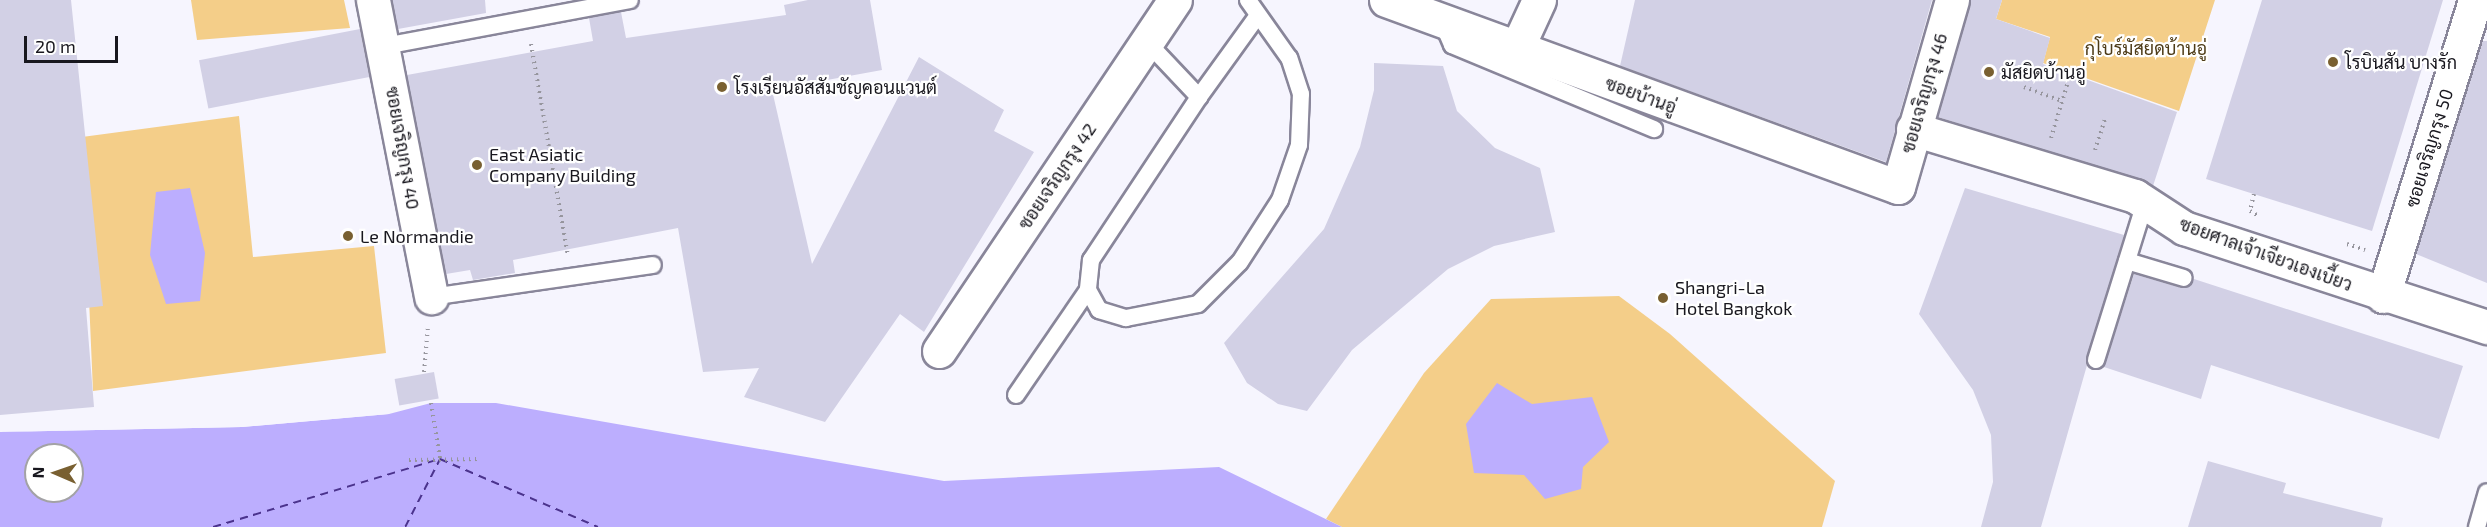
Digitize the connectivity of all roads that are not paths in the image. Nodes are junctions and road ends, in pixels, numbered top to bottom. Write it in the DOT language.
graph roads {
  1 [pos="373,0"];
  2 [pos="1175,0"];
  3 [pos="1248,0"];
  4 [pos="1386,0"];
  5 [pos="1539,0"];
  6 [pos="1952,0"];
  7 [pos="2475,0"];
  8 [pos="620,1"];
  9 [pos="1256,18"];
  10 [pos="1454,26"];
  11 [pos="1147,42"];
  12 [pos="385,46"];
  13 [pos="1516,50"];
  14 [pos="1199,97"];
  15 [pos="1654,129"];
  16 [pos="1913,129"];
  17 [pos="1898,187"];
  18 [pos="2144,206"];
  19 [pos="2127,261"];
  20 [pos="653,265"];
  21 [pos="2184,278"];
  22 [pos="1088,290"];
  23 [pos="2383,296"];
  24 [pos="431,297"];
  25 [pos="2487,327"];
  26 [pos="939,351"];
  27 [pos="2096,360"];
  28 [pos="1016,395"];
  29 [pos="2487,492"];
  30 [pos="2477,527"];
  1 -- 12 [label="street, ซอยเจริญกรุง 40"];
  2 -- 11 [label="street, ซอยเจริญกรุง 42"];
  3 -- 9 [label="lane"];
  4 -- 10 [label="street, ซอยบ้านอู่"];
  5 -- 13 [label="street"];
  6 -- 16 [label="street, ซอยเจริญกรุง 46"];
  7 -- 23 [label="street, ซอยเจริญกรุง 50"];
  8 -- 12 [label="lane"];
  9 -- 14 [label="lane"];
  9 -- 22 [label="lane"];
  10 -- 13 [label="street, ซอยบ้านอู่"];
  10 -- 15 [label="lane"];
  11 -- 14 [label="lane"];
  11 -- 26 [label="street, ซอยเจริญกรุง 42"];
  12 -- 24 [label="street, ซอยเจริญกรุง 40"];
  13 -- 17 [label="street, ซอยบ้านอู่"];
  14 -- 22 [label="lane"];
  16 -- 17 [label="street, ซอยเจริญกรุง 46"];
  16 -- 18 [label="street, ซอยศาลเจ้าเจียวเองเบี้ยว"];
  18 -- 19 [label="lane"];
  18 -- 23 [label="street, ซอยศาลเจ้าเจียวเองเบี้ยว"];
  19 -- 21 [label="lane"];
  19 -- 27 [label="lane"];
  20 -- 24 [label="lane"];
  22 -- 28 [label="lane"];
  23 -- 25 [label="street, ซอยศาลเจ้าเจียวเองเบี้ยว"];
  29 -- 30 [label="lane"];
}
